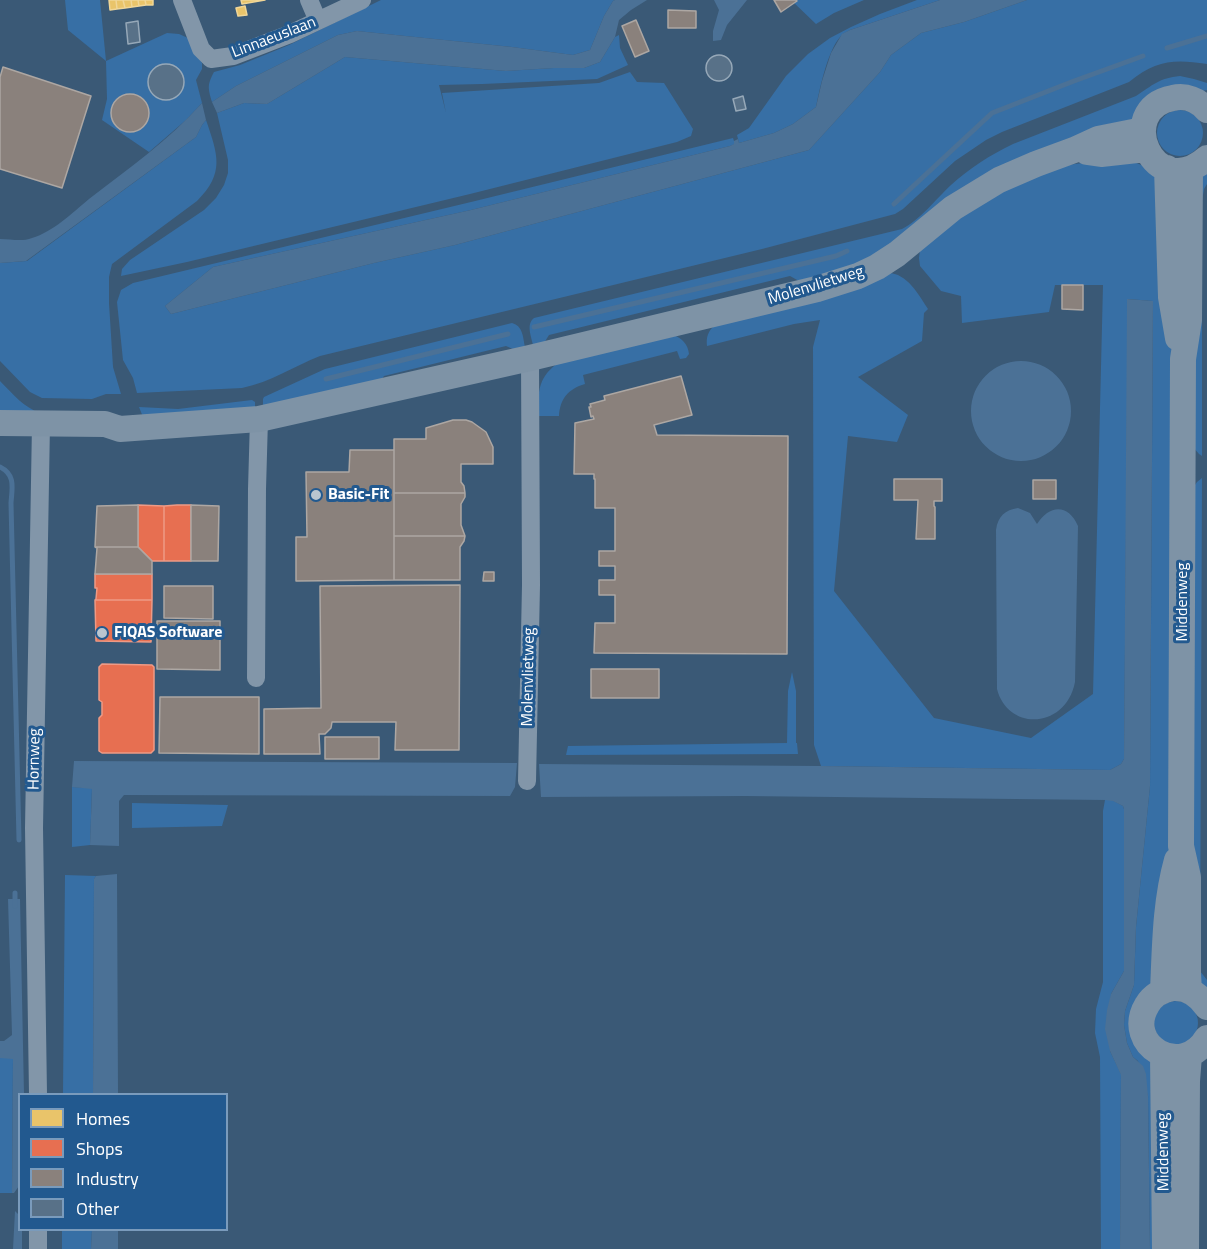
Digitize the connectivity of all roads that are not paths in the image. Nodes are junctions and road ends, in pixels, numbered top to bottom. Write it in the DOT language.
graph roads {
  1 [pos="182,0"];
  2 [pos="309,0"];
  3 [pos="362,0"];
  4 [pos="318,21"];
  5 [pos="1204,103"];
  6 [pos="1145,140"];
  7 [pos="1188,165"];
  8 [pos="530,358"];
  9 [pos="259,419"];
  10 [pos="0,423"];
  11 [pos="41,431"];
  12 [pos="0,437"];
  13 [pos="256,678"];
  14 [pos="527,781"];
  15 [pos="1181,846"];
  16 [pos="1163,990"];
  17 [pos="1198,999"];
  18 [pos="1198,1046"];
  19 [pos="1163,1055"];
  20 [pos="38,1093"];
  21 [pos="38,1231"];
  22 [pos="38,1249"];
  23 [pos="1165,1249"];
  24 [pos="1186,1249"];
  1 -- 4 [label="street, Linnaeuslaan"];
  2 -- 4 [label="street"];
  3 -- 4 [label="street, Linnaeuslaan"];
  5 -- 6 [label="street"];
  6 -- 7 [label="street"];
  6 -- 8 [label="street, Molenvlietweg"];
  7 -- 15 [label="street, Middenweg"];
  8 -- 9 [label="street, Molenvlietweg"];
  8 -- 14 [label="street, Molenvlietweg"];
  9 -- 11 [label="street, Molenvlietweg"];
  9 -- 13 [label="street"];
  10 -- 11 [label="street"];
  11 -- 12 [label="street"];
  11 -- 20 [label="street, Hornweg"];
  15 -- 16 [label="street, Middenweg"];
  15 -- 17 [label="street, Middenweg"];
  16 -- 17 [label="street"];
  16 -- 19 [label="street"];
  18 -- 19 [label="street"];
  18 -- 24 [label="street, Middenweg"];
  19 -- 23 [label="street, Middenweg"];
  21 -- 22 [label="street"];
}
